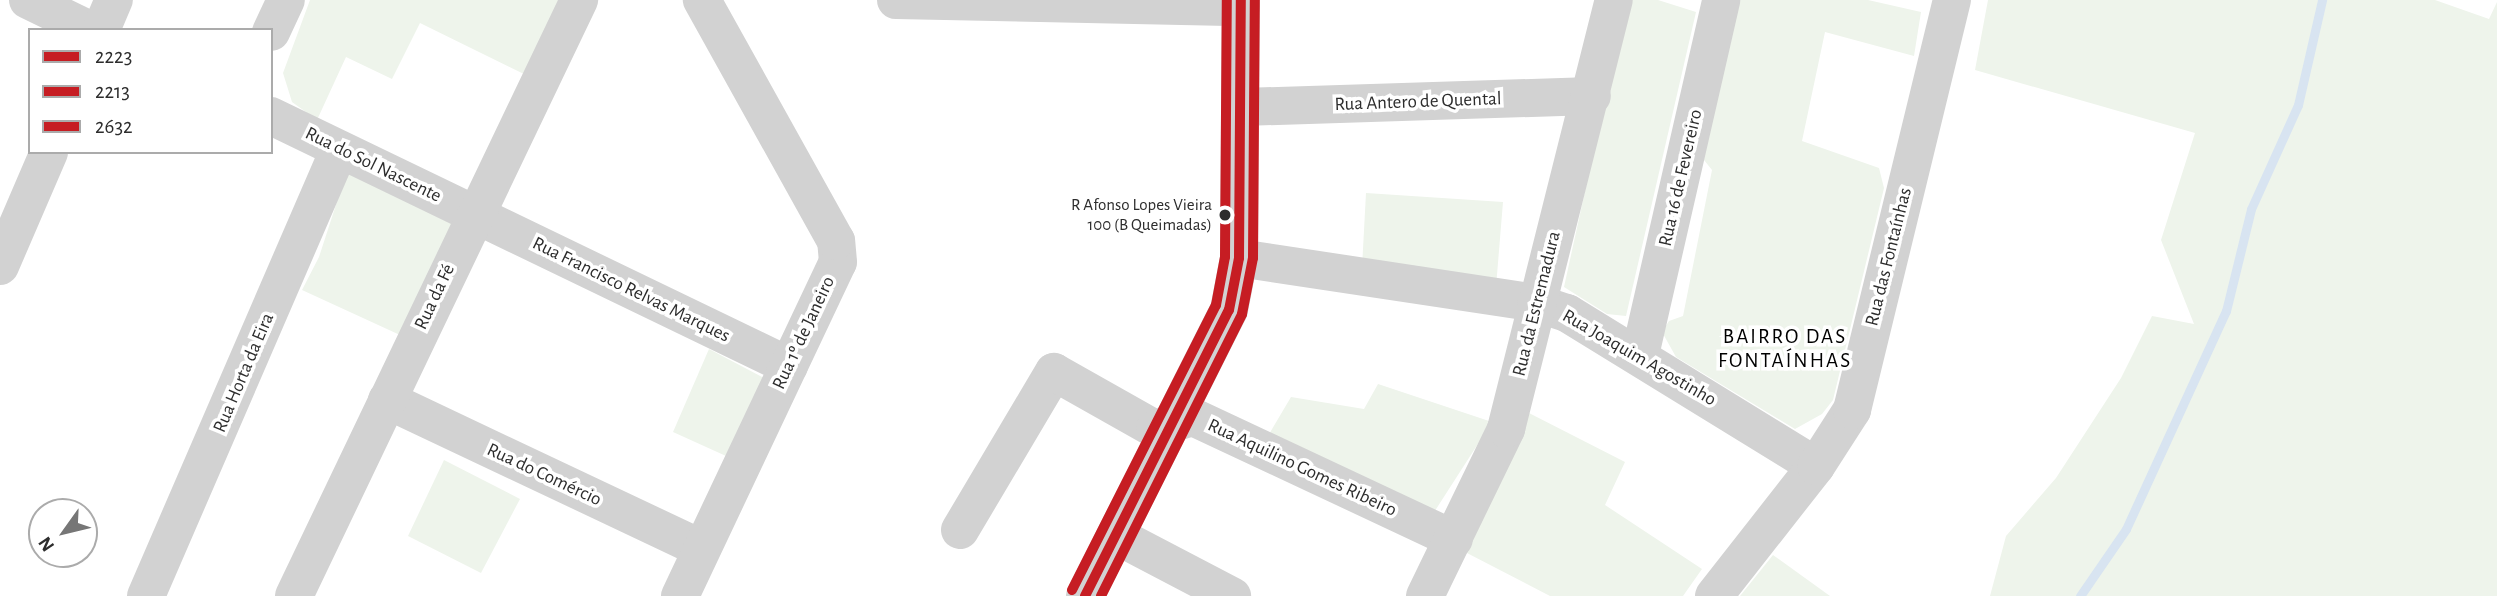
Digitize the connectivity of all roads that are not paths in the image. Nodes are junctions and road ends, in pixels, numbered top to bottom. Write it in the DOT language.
graph roads {
  1 [pos="28,0"];
  2 [pos="114,0"];
  3 [pos="286,0"];
  4 [pos="579,0"];
  5 [pos="702,0"];
  6 [pos="896,0"];
  7 [pos="1614,0"];
  8 [pos="1721,0"];
  9 [pos="1952,0"];
  10 [pos="1007,1"];
  11 [pos="1241,4"];
  12 [pos="86,28"];
  13 [pos="102,28"];
  14 [pos="273,28"];
  15 [pos="1592,96"];
  16 [pos="1243,107"];
  17 [pos="273,117"];
  18 [pos="339,149"];
  19 [pos="48,154"];
  20 [pos="474,214"];
  21 [pos="1239,258"];
  22 [pos="0,267"];
  23 [pos="1536,303"];
  24 [pos="1640,355"];
  25 [pos="789,366"];
  26 [pos="387,400"];
  27 [pos="1173,426"];
  28 [pos="1815,466"];
  29 [pos="960,530"];
  30 [pos="1117,536"];
  31 [pos="1454,540"];
  32 [pos="702,550"];
  33 [pos="146,596"];
  34 [pos="294,596"];
  35 [pos="680,596"];
  36 [pos="1085,596"];
  37 [pos="1232,596"];
  38 [pos="1425,596"];
  39 [pos="1714,596"];
  1 -- 12 [label="street"];
  2 -- 13 [label="street"];
  3 -- 14 [label="street"];
  4 -- 20 [label="street, Rua da Fé"];
  5 -- 25 [label="street, Rua 1º de Janeiro"];
  6 -- 10 [label="street"];
  7 -- 15 [label="street, Rua da Estremadura"];
  8 -- 24 [label="street, Rua 16 de Fevereiro"];
  9 -- 28 [label="street, Rua das Fontaínhas"];
  10 -- 11 [label="street"];
  11 -- 16 [label="street"];
  15 -- 16 [label="street, Rua Antero de Quental"];
  15 -- 23 [label="street, Rua da Estremadura"];
  16 -- 21 [label="street"];
  17 -- 18 [label="street, Rua do Sol Nascente"];
  18 -- 20 [label="street, Rua do Sol Nascente"];
  18 -- 33 [label="street, Rua Horta da Eira"];
  19 -- 22 [label="street"];
  20 -- 25 [label="street, Rua Francisco Relvas Marques"];
  20 -- 26 [label="street, Rua da Fé"];
  21 -- 23 [label="street, Rua Joaquim Agostinho"];
  21 -- 27 [label="street"];
  23 -- 24 [label="street, Rua Joaquim Agostinho"];
  23 -- 31 [label="street, Rua da Estremadura"];
  24 -- 28 [label="street, Rua Joaquim Agostinho"];
  25 -- 32 [label="street, Rua 1º de Janeiro"];
  26 -- 32 [label="street, Rua do Comércio"];
  26 -- 34 [label="street, Rua da Fé"];
  27 -- 29 [label="street, Rua Aquilino Gomes Ribeiro"];
  27 -- 30 [label="street"];
  27 -- 31 [label="street, Rua Aquilino Gomes Ribeiro"];
  28 -- 39 [label="street, Rua das Fontaínhas"];
  30 -- 36 [label="street"];
  30 -- 37 [label="street"];
  31 -- 38 [label="street, Rua da Estremadura"];
  32 -- 35 [label="street, Rua 1º de Janeiro"];
}
